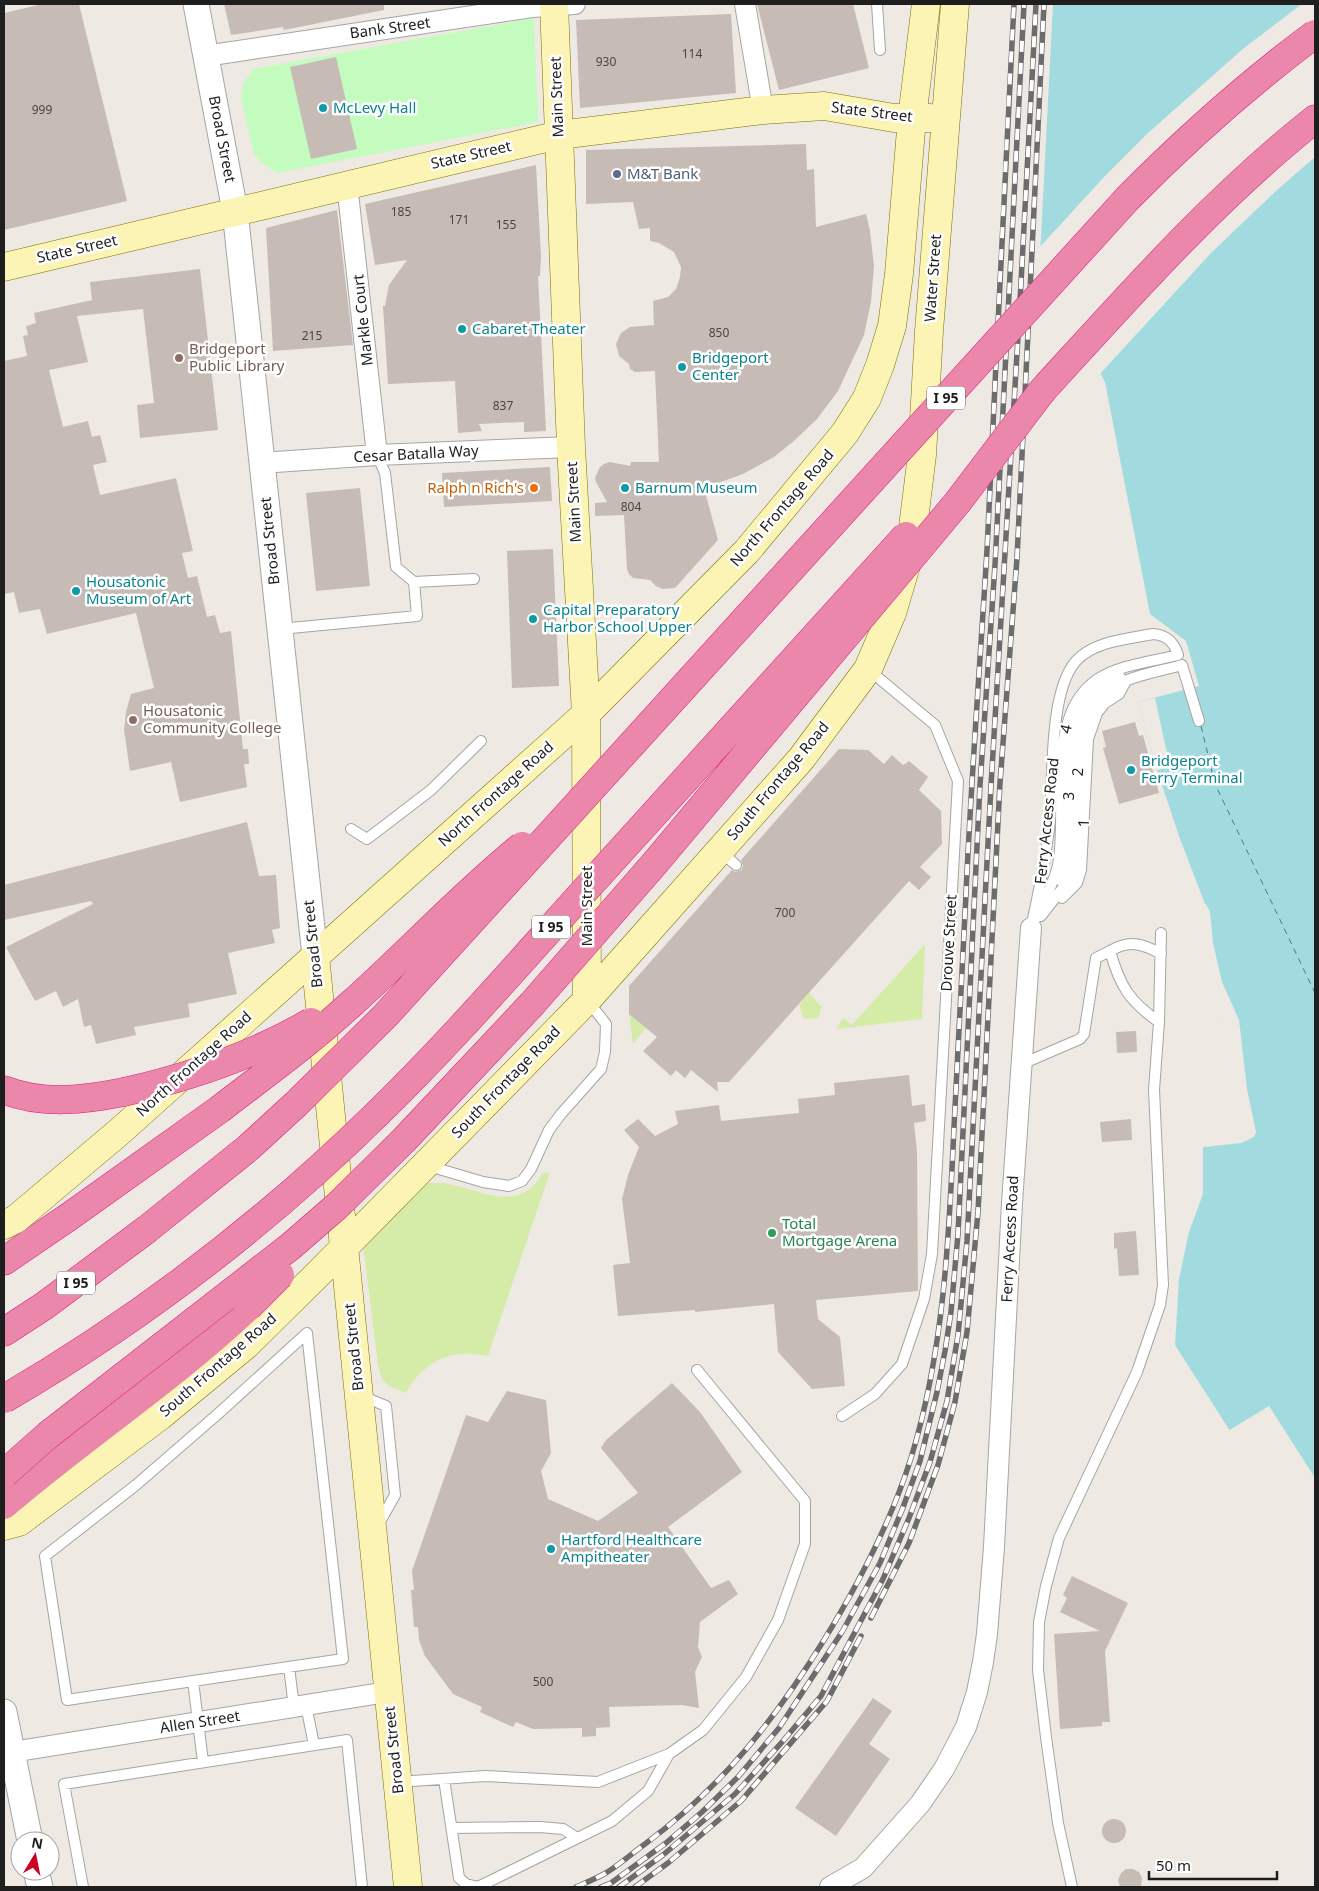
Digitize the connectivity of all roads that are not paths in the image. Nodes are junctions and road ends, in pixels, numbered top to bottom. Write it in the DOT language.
graph roads {
  1 [pos="196,4"];
  2 [pos="554,4"];
  3 [pos="575,4"];
  4 [pos="745,4"];
  5 [pos="877,4"];
  6 [pos="926,4"];
  7 [pos="955,4"];
  8 [pos="1315,34"];
  9 [pos="880,50"];
  10 [pos="205,56"];
  11 [pos="764,110"];
  12 [pos="946,117"];
  13 [pos="912,118"];
  14 [pos="1315,119"];
  15 [pos="559,135"];
  16 [pos="348,184"];
  17 [pos="235,211"];
  18 [pos="4,266"];
  19 [pos="1042,391"];
  20 [pos="572,447"];
  21 [pos="377,455"];
  22 [pos="261,463"];
  23 [pos="910,552"];
  24 [pos="474,579"];
  25 [pos="414,582"];
  26 [pos="279,629"];
  27 [pos="1180,660"];
  28 [pos="868,669"];
  29 [pos="586,714"];
  30 [pos="1199,721"];
  31 [pos="482,741"];
  32 [pos="598,783"];
  33 [pos="351,829"];
  34 [pos="1031,928"];
  35 [pos="1160,933"];
  36 [pos="1110,951"];
  37 [pos="408,952"];
  38 [pos="1161,954"];
  39 [pos="315,956"];
  40 [pos="587,1000"];
  41 [pos="1159,1022"];
  42 [pos="1022,1064"];
  43 [pos="4,1090"];
  44 [pos="404,1140"];
  45 [pos="425,1165"];
  46 [pos="4,1225"];
  47 [pos="146,1230"];
  48 [pos="344,1248"];
  49 [pos="4,1261"];
  50 [pos="4,1312"];
  51 [pos="4,1332"];
  52 [pos="697,1370"];
  53 [pos="4,1399"];
  54 [pos="842,1416"];
  55 [pos="4,1474"];
  56 [pos="4,1505"];
  57 [pos="4,1526"];
  58 [pos="289,1667"];
  59 [pos="193,1681"];
  60 [pos="388,1692"];
  61 [pos="300,1706"];
  62 [pos="4,1712"];
  63 [pos="198,1722"];
  64 [pos="314,1745"];
  65 [pos="12,1752"];
  66 [pos="669,1754"];
  67 [pos="203,1762"];
  68 [pos="444,1779"];
  69 [pos="397,1782"];
  70 [pos="452,1828"];
  71 [pos="28,1831"];
  72 [pos="577,1838"];
  73 [pos="83,1887"];
  74 [pos="362,1887"];
  75 [pos="408,1887"];
  76 [pos="830,1887"];
  77 [pos="1072,1887"];
  1 -- 10 [label="street, Broad Street"];
  2 -- 3 [label="street, Bank Street"];
  2 -- 10 [label="street, Bank Street"];
  2 -- 15 [label="main road, Main Street"];
  4 -- 11 [label="street"];
  5 -- 9 [label="lane"];
  6 -- 13 [label="main road"];
  7 -- 12 [label="main road, Water Street"];
  8 -- 32 [label="highway, I 95, bridge"];
  10 -- 17 [label="street, Broad Street"];
  11 -- 13 [label="main road, State Street"];
  11 -- 15 [label="main road, State Street"];
  12 -- 13 [label="main road, State Street"];
  12 -- 23 [label="main road, Water Street"];
  13 -- 29 [label="main road, North Frontage Road"];
  14 -- 19 [label="highway, I 95"];
  15 -- 16 [label="main road, State Street"];
  15 -- 20 [label="main road, Main Street"];
  16 -- 17 [label="main road, State Street"];
  16 -- 21 [label="street, Markle Court"];
  17 -- 18 [label="main road, State Street"];
  17 -- 22 [label="street, Broad Street"];
  19 -- 44 [label="highway, bridge"];
  19 -- 53 [label="highway, I 95, bridge"];
  20 -- 21 [label="street, Cesar Batalla Way"];
  20 -- 29 [label="main road, Main Street"];
  21 -- 22 [label="street, Cesar Batalla Way"];
  21 -- 25 [label="lane"];
  22 -- 26 [label="street, Broad Street"];
  23 -- 28 [label="main road, South Frontage Road"];
  24 -- 25 [label="lane"];
  25 -- 26 [label="lane"];
  26 -- 39 [label="street, Broad Street"];
  27 -- 30 [label="lane, Ferry Access Road"];
  27 -- 34 [label="lane, 2"];
  27 -- 34 [label="lane, 4"];
  27 -- 34 [label="lane, Ferry Access Road"];
  28 -- 40 [label="main road, South Frontage Road"];
  28 -- 54 [label="lane, Drouve Street"];
  29 -- 39 [label="main road, North Frontage Road"];
  29 -- 40 [label="main road, Main Street"];
  31 -- 33 [label="lane"];
  32 -- 37 [label="highway, bridge"];
  32 -- 47 [label="highway, I 95, bridge"];
  34 -- 42 [label="street, Ferry Access Road"];
  35 -- 38 [label="lane"];
  36 -- 38 [label="lane"];
  36 -- 41 [label="lane"];
  36 -- 42 [label="lane"];
  37 -- 43 [label="highway, bridge"];
  37 -- 49 [label="highway, bridge"];
  38 -- 41 [label="lane"];
  39 -- 46 [label="main road, North Frontage Road"];
  39 -- 48 [label="main road, Broad Street"];
  40 -- 45 [label="main road, South Frontage Road"];
  40 -- 45 [label="lane"];
  41 -- 77 [label="lane"];
  42 -- 76 [label="street, Ferry Access Road"];
  44 -- 55 [label="highway, bridge"];
  44 -- 56 [label="highway, bridge"];
  45 -- 48 [label="main road, South Frontage Road"];
  47 -- 50 [label="highway"];
  47 -- 51 [label="highway, I 95"];
  48 -- 57 [label="main road, South Frontage Road"];
  48 -- 60 [label="main road, Broad Street"];
  52 -- 66 [label="lane"];
  58 -- 59 [label="lane"];
  58 -- 59 [label="lane"];
  58 -- 61 [label="lane"];
  59 -- 63 [label="lane"];
  60 -- 61 [label="street, Allen Street"];
  60 -- 69 [label="main road, Broad Street"];
  61 -- 63 [label="street, Allen Street"];
  61 -- 64 [label="lane"];
  62 -- 65 [label="street"];
  63 -- 65 [label="street, Allen Street"];
  63 -- 67 [label="lane"];
  64 -- 67 [label="lane"];
  64 -- 74 [label="lane"];
  65 -- 71 [label="street"];
  66 -- 68 [label="lane"];
  66 -- 72 [label="lane"];
  67 -- 73 [label="lane"];
  68 -- 69 [label="lane"];
  68 -- 70 [label="lane"];
  69 -- 75 [label="main road, Broad Street"];
  70 -- 72 [label="lane"];
  70 -- 72 [label="lane"];
}
